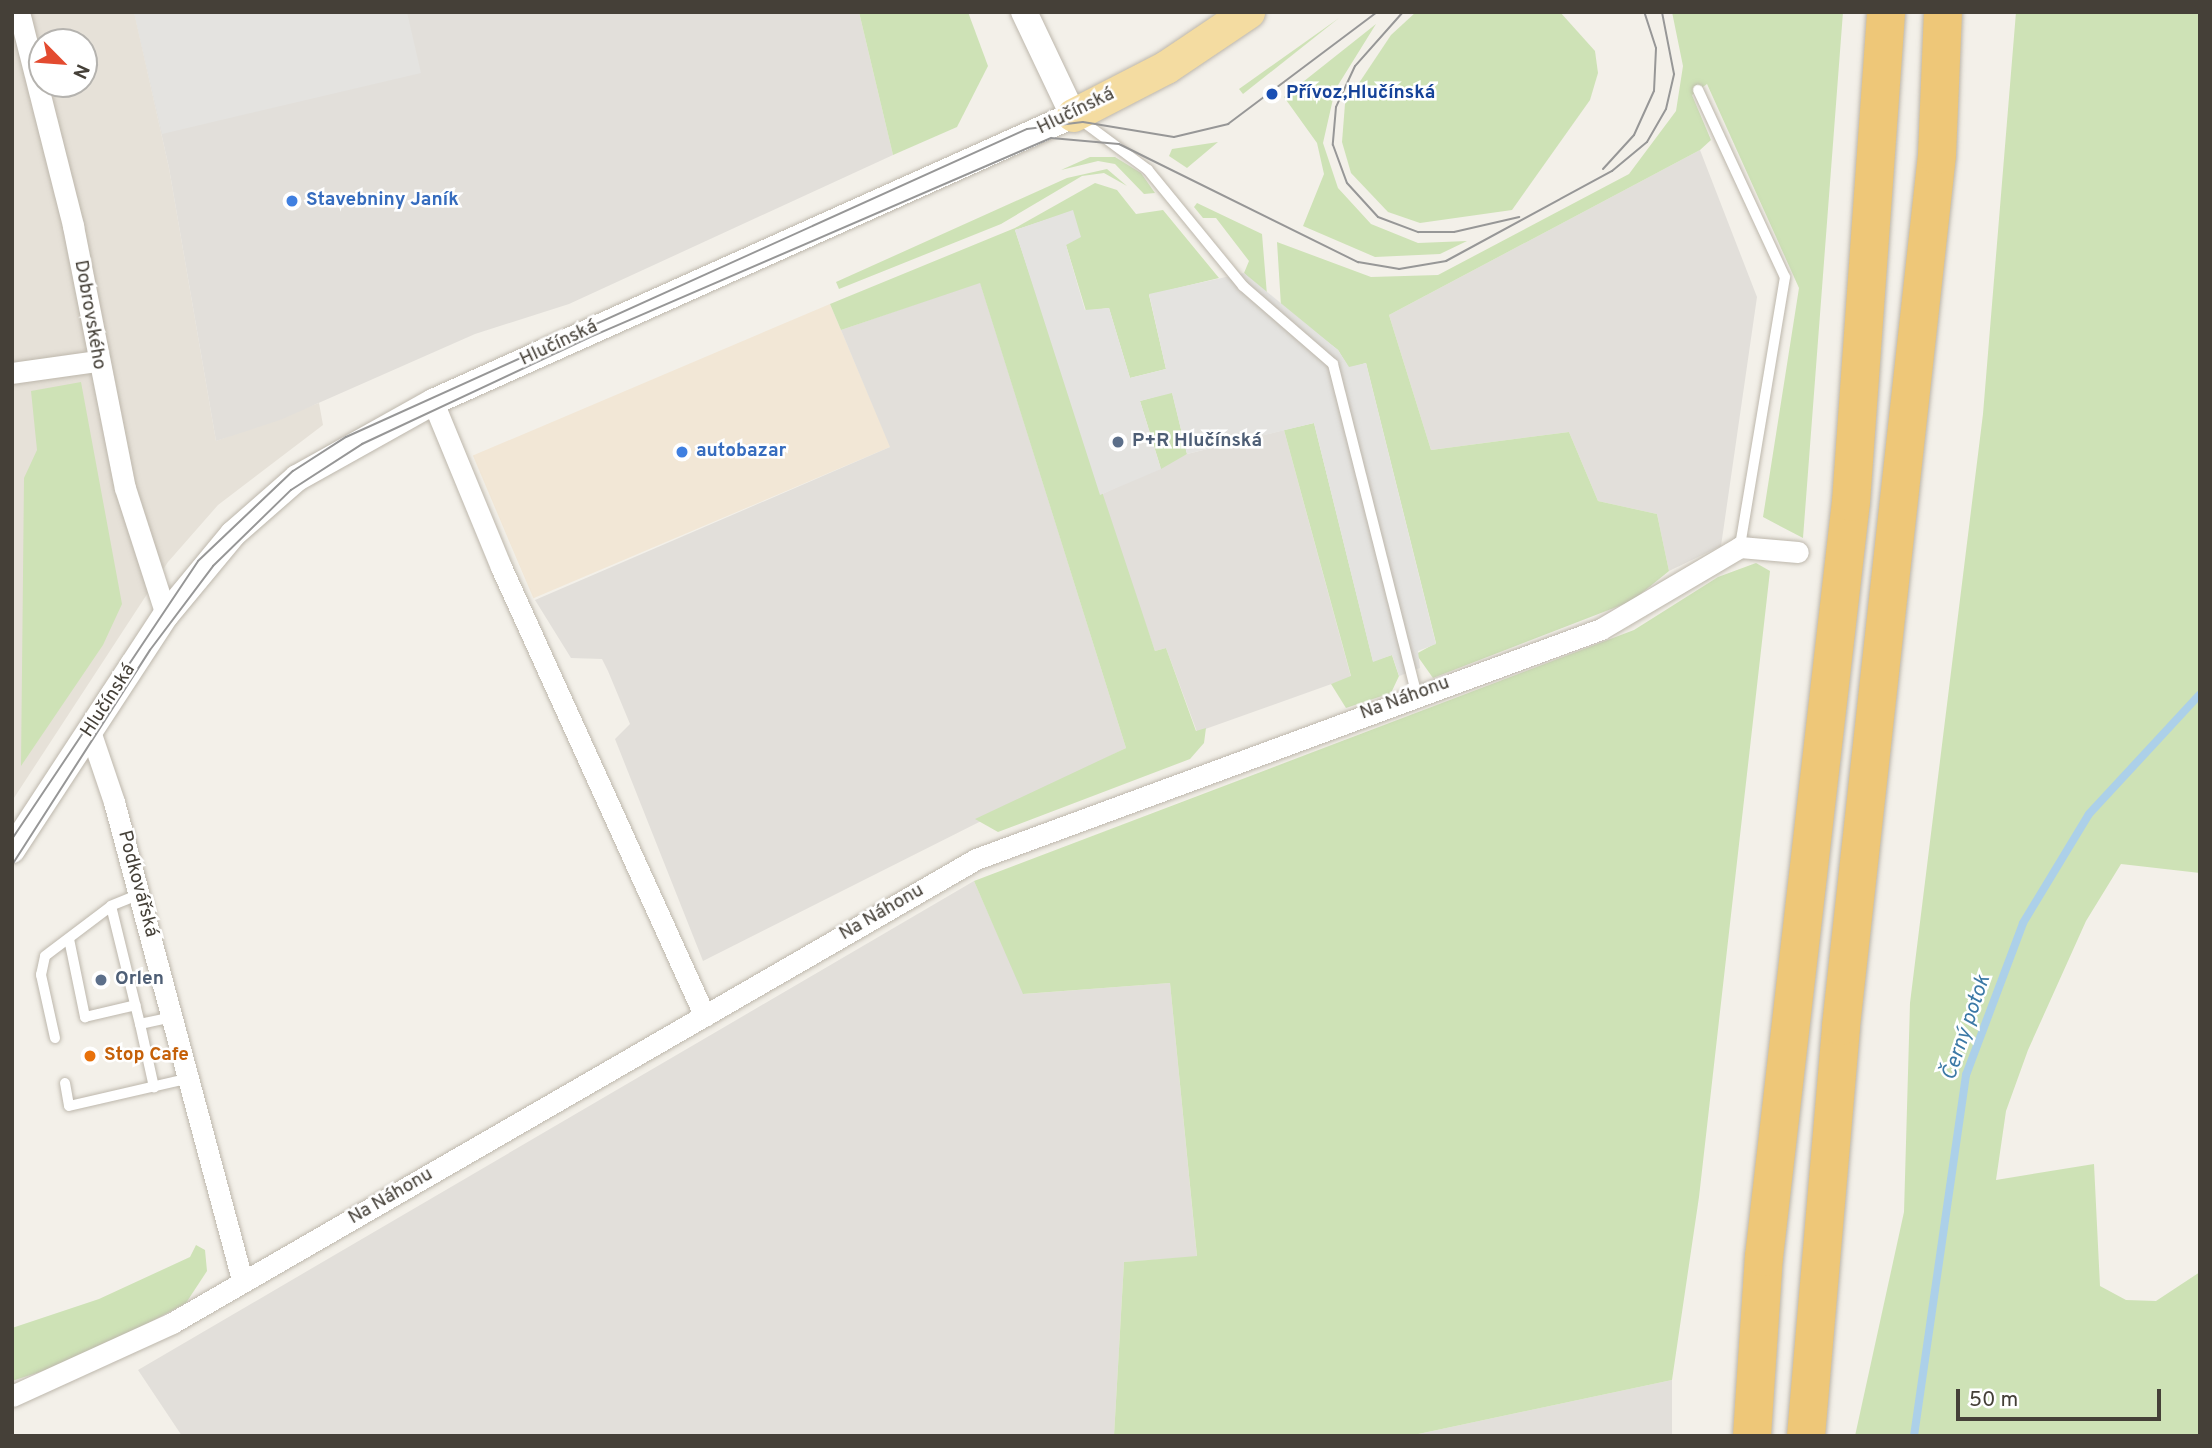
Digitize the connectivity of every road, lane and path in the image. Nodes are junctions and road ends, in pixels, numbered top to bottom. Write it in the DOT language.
graph roads {
  1 [pos="19,12"];
  2 [pos="1024,12"];
  3 [pos="1248,12"];
  4 [pos="1886,12"];
  5 [pos="1943,12"];
  6 [pos="1698,90"];
  7 [pos="1073,115"];
  8 [pos="96,361"];
  9 [pos="12,373"];
  10 [pos="433,402"];
  11 [pos="1740,547"];
  12 [pos="1798,552"];
  13 [pos="166,615"];
  14 [pos="1417,695"];
  15 [pos="90,731"];
  16 [pos="12,850"];
  17 [pos="140,894"];
  18 [pos="111,906"];
  19 [pos="69,939"];
  20 [pos="136,1005"];
  21 [pos="705,1016"];
  22 [pos="173,1017"];
  23 [pos="141,1024"];
  24 [pos="55,1038"];
  25 [pos="190,1078"];
  26 [pos="65,1083"];
  27 [pos="154,1087"];
  28 [pos="243,1282"];
  29 [pos="12,1396"];
  30 [pos="1752,1436"];
  31 [pos="1806,1436"];
  1 -- 8 [label="street, Dobrovského"];
  2 -- 7 [label="street"];
  3 -- 7 [label="main road, Hlučínská"];
  4 -- 30 [label="highway"];
  5 -- 31 [label="highway"];
  6 -- 11 [label="lane"];
  7 -- 10 [label="street, Hlučínská"];
  7 -- 14 [label="lane"];
  8 -- 9 [label="street"];
  8 -- 13 [label="street, Dobrovského"];
  10 -- 13 [label="street, Hlučínská"];
  10 -- 21 [label="street"];
  11 -- 12 [label="street"];
  11 -- 14 [label="street, Na Náhonu"];
  13 -- 15 [label="street, Hlučínská"];
  14 -- 21 [label="street, Na Náhonu"];
  15 -- 16 [label="street, Hlučínská"];
  15 -- 17 [label="street, Podkovářská"];
  17 -- 18 [label="lane"];
  17 -- 22 [label="street, Podkovářská"];
  18 -- 19 [label="lane"];
  18 -- 20 [label="lane"];
  19 -- 20 [label="lane"];
  19 -- 24 [label="lane"];
  20 -- 23 [label="lane"];
  21 -- 28 [label="street, Na Náhonu"];
  22 -- 23 [label="lane"];
  22 -- 25 [label="street, Podkovářská"];
  23 -- 27 [label="lane"];
  25 -- 27 [label="lane"];
  25 -- 28 [label="street, Podkovářská"];
  26 -- 27 [label="lane"];
  28 -- 29 [label="street, Na Náhonu"];
}
